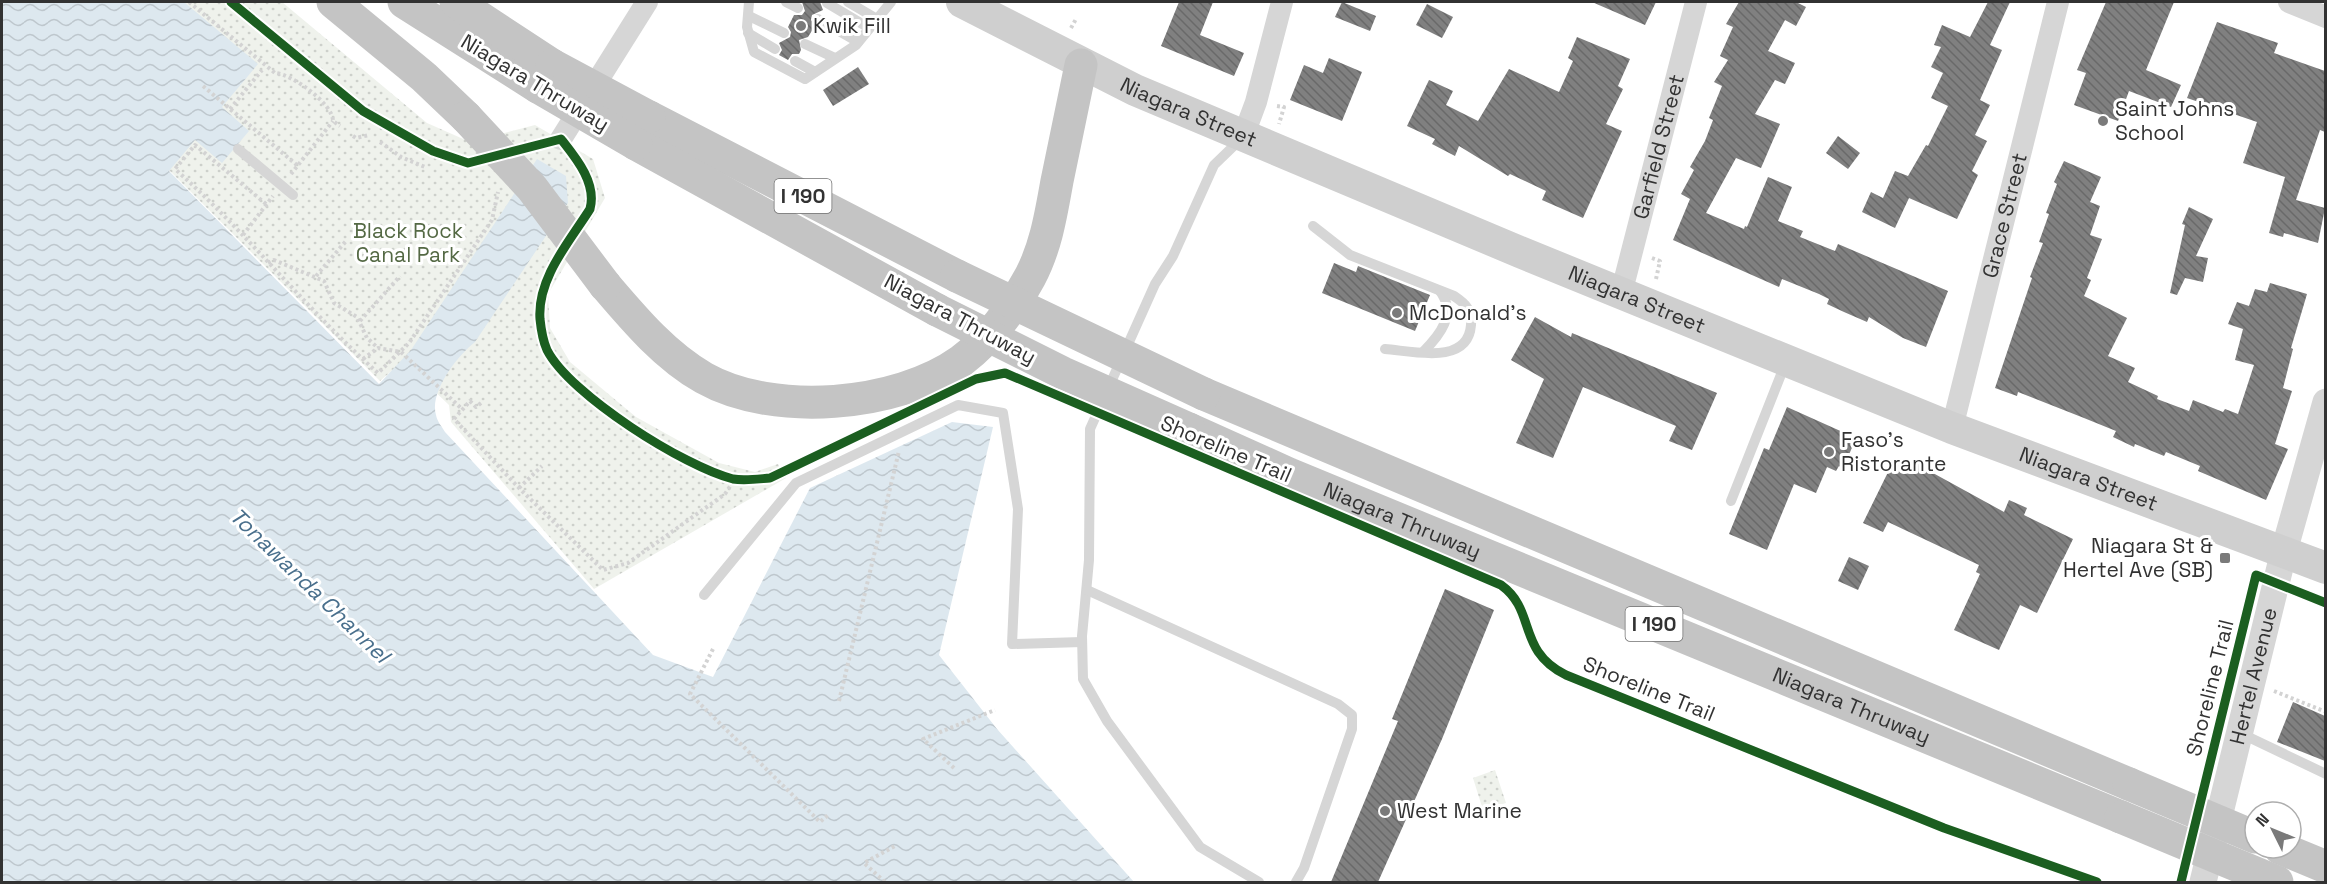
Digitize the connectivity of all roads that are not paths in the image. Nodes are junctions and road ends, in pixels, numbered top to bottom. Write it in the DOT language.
graph roads {
  1 [pos="231,2"];
  2 [pos="333,2"];
  3 [pos="404,2"];
  4 [pos="456,2"];
  5 [pos="647,2"];
  6 [pos="749,2"];
  7 [pos="786,2"];
  8 [pos="848,2"];
  9 [pos="891,2"];
  10 [pos="962,2"];
  11 [pos="1282,2"];
  12 [pos="1696,2"];
  13 [pos="2058,2"];
  14 [pos="2289,2"];
  15 [pos="827,3"];
  16 [pos="798,8"];
  17 [pos="748,16"];
  18 [pos="2325,17"];
  19 [pos="818,19"];
  20 [pos="877,19"];
  21 [pos="870,28"];
  22 [pos="748,33"];
  23 [pos="784,33"];
  24 [pos="858,42"];
  25 [pos="804,44"];
  26 [pos="775,49"];
  27 [pos="835,58"];
  28 [pos="795,61"];
  29 [pos="1081,65"];
  30 [pos="815,72"];
  31 [pos="545,76"];
  32 [pos="643,130"];
  33 [pos="1243,137"];
  34 [pos="561,139"];
  35 [pos="238,148"];
  36 [pos="292,195"];
  37 [pos="1313,226"];
  38 [pos="1440,291"];
  39 [pos="1621,294"];
  40 [pos="1385,349"];
  41 [pos="1423,352"];
  42 [pos="1786,362"];
  43 [pos="2325,402"];
  44 [pos="1952,428"];
  45 [pos="1731,501"];
  46 [pos="2284,551"];
  47 [pos="2325,568"];
  48 [pos="1087,590"];
  49 [pos="704,595"];
  50 [pos="1082,642"];
  51 [pos="2240,733"];
  52 [pos="2325,774"];
  53 [pos="2243,832"];
  54 [pos="2303,857"];
  55 [pos="2325,867"];
  56 [pos="1259,882"];
  57 [pos="1296,882"];
  58 [pos="2204,882"];
  59 [pos="2277,882"];
  1 -- 34 [label="lane"];
  2 -- 29 [label="highway, bridge"];
  3 -- 31 [label="highway, Niagara Thruway / I 190"];
  4 -- 31 [label="highway, Niagara Thruway / I 190"];
  5 -- 34 [label="street"];
  6 -- 17 [label="lane"];
  7 -- 16 [label="lane"];
  8 -- 20 [label="lane"];
  9 -- 20 [label="lane"];
  10 -- 29 [label="main road, Niagara Street"];
  11 -- 33 [label="street"];
  12 -- 39 [label="street, Garfield Street"];
  13 -- 44 [label="street, Grace Street"];
  14 -- 18 [label="street"];
  15 -- 21 [label="lane"];
  17 -- 22 [label="lane"];
  17 -- 23 [label="lane"];
  19 -- 24 [label="lane"];
  20 -- 21 [label="lane"];
  21 -- 24 [label="lane"];
  22 -- 26 [label="lane"];
  22 -- 30 [label="lane"];
  24 -- 27 [label="lane"];
  25 -- 27 [label="lane"];
  27 -- 30 [label="lane"];
  28 -- 30 [label="lane"];
  29 -- 33 [label="main road, Niagara Street"];
  31 -- 32 [label="highway, Niagara Thruway / I 190, bridge"];
  32 -- 53 [label="highway, Niagara Thruway / I 190, bridge"];
  32 -- 59 [label="highway, Niagara Thruway / I 190, bridge"];
  33 -- 39 [label="main road, Niagara Street"];
  33 -- 48 [label="lane"];
  35 -- 36 [label="lane"];
  37 -- 38 [label="lane"];
  38 -- 41 [label="lane"];
  38 -- 41 [label="lane"];
  39 -- 42 [label="main road, Niagara Street"];
  40 -- 41 [label="lane"];
  42 -- 44 [label="main road, Niagara Street"];
  42 -- 45 [label="lane"];
  43 -- 46 [label="street, Hertel Avenue"];
  44 -- 46 [label="main road, Niagara Street"];
  46 -- 47 [label="main road, Niagara Street"];
  46 -- 51 [label="street, Hertel Avenue"];
  48 -- 50 [label="lane"];
  48 -- 57 [label="lane"];
  49 -- 50 [label="lane"];
  50 -- 56 [label="lane"];
  51 -- 52 [label="lane"];
  51 -- 58 [label="street, Hertel Avenue"];
  54 -- 55 [label="highway"];
}
